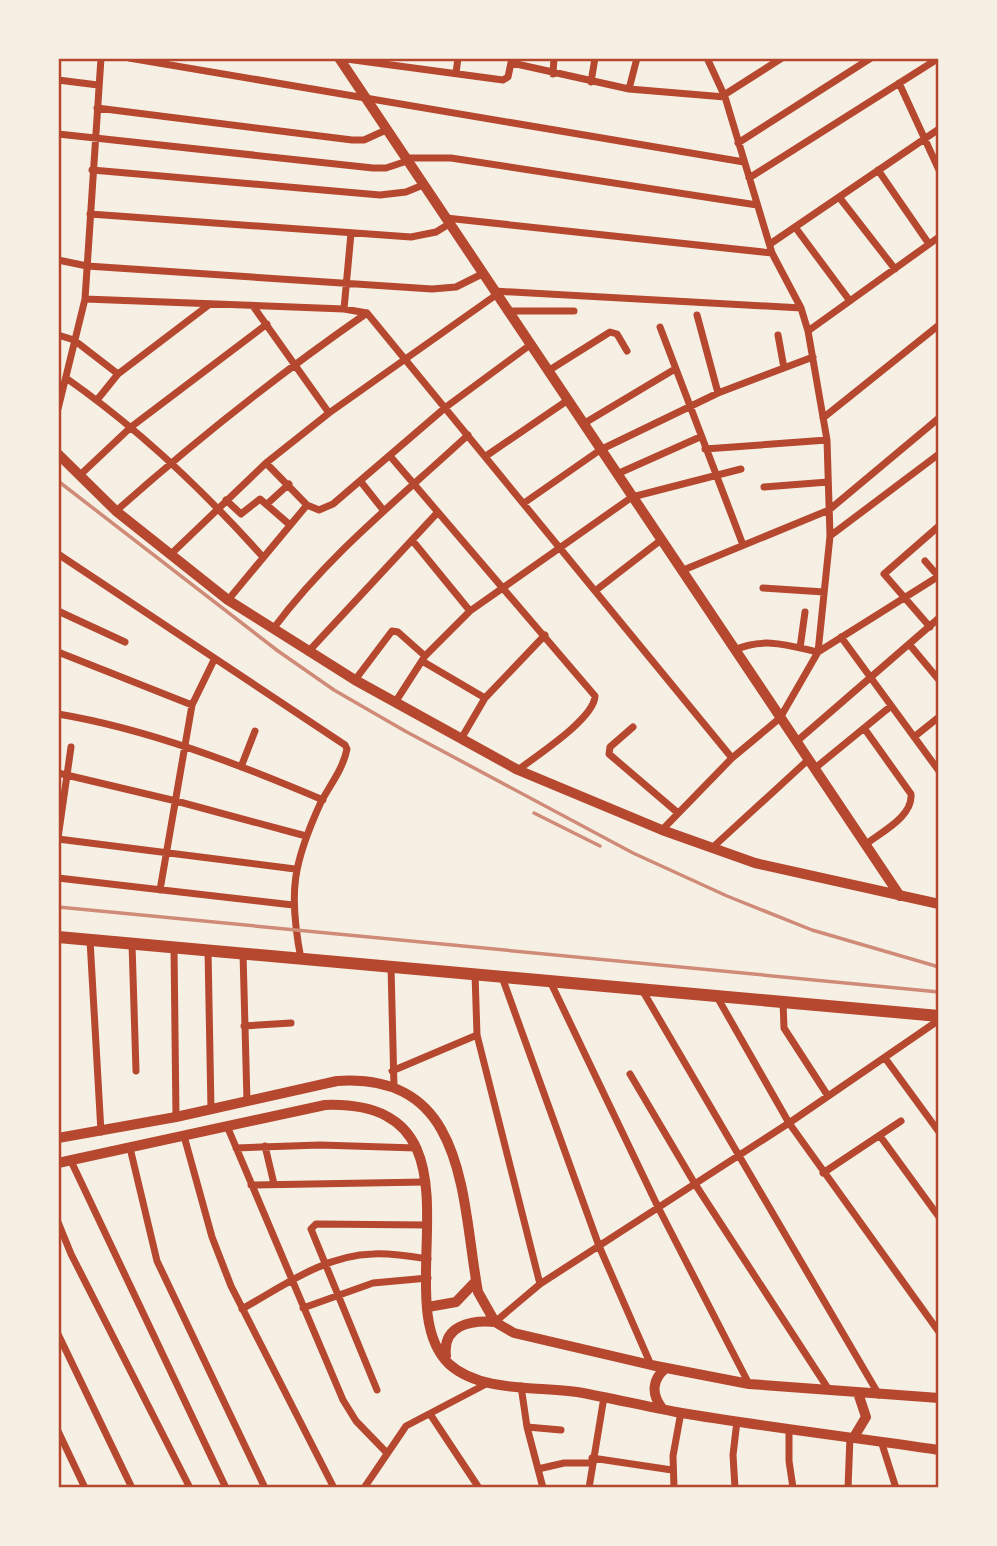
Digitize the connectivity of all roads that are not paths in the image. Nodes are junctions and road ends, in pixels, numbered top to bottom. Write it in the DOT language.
graph roads {
  1 [pos="101,58"];
  2 [pos="129,58"];
  3 [pos="338,58"];
  4 [pos="457,58"];
  5 [pos="554,58"];
  6 [pos="595,58"];
  7 [pos="637,58"];
  8 [pos="707,58"];
  9 [pos="782,58"];
  10 [pos="871,58"];
  11 [pos="939,58"];
  12 [pos="512,60"];
  13 [pos="400,62"];
  14 [pos="456,73"];
  15 [pos="553,74"];
  16 [pos="58,80"];
  17 [pos="591,82"];
  18 [pos="899,83"];
  19 [pos="98,85"];
  20 [pos="629,89"];
  21 [pos="363,96"];
  22 [pos="724,96"];
  23 [pos="97,108"];
  24 [pos="939,129"];
  25 [pos="386,130"];
  26 [pos="58,134"];
  27 [pos="94,138"];
  28 [pos="925,139"];
  29 [pos="738,143"];
  30 [pos="406,159"];
  31 [pos="744,162"];
  32 [pos="938,166"];
  33 [pos="92,170"];
  34 [pos="878,170"];
  35 [pos="749,178"];
  36 [pos="423,185"];
  37 [pos="839,197"];
  38 [pos="757,205"];
  39 [pos="90,214"];
  40 [pos="447,221"];
  41 [pos="795,227"];
  42 [pos="351,233"];
  43 [pos="939,237"];
  44 [pos="770,244"];
  45 [pos="929,244"];
  46 [pos="772,253"];
  47 [pos="58,260"];
  48 [pos="87,266"];
  49 [pos="895,269"];
  50 [pos="482,274"];
  51 [pos="347,284"];
  52 [pos="495,293"];
  53 [pos="85,299"];
  54 [pos="850,301"];
  55 [pos="210,304"];
  56 [pos="253,306"];
  57 [pos="801,308"];
  58 [pos="344,309"];
  59 [pos="507,311"];
  60 [pos="574,311"];
  61 [pos="367,313"];
  62 [pos="697,315"];
  63 [pos="267,324"];
  64 [pos="939,325"];
  65 [pos="660,327"];
  66 [pos="808,331"];
  67 [pos="58,335"];
  68 [pos="778,335"];
  69 [pos="74,340"];
  70 [pos="530,345"];
  71 [pos="626,351"];
  72 [pos="813,357"];
  73 [pos="406,359"];
  74 [pos="294,365"];
  75 [pos="784,368"];
  76 [pos="675,369"];
  77 [pos="548,371"];
  78 [pos="118,374"];
  79 [pos="66,378"];
  80 [pos="718,393"];
  81 [pos="97,400"];
  82 [pos="568,400"];
  83 [pos="446,407"];
  84 [pos="688,407"];
  85 [pos="58,409"];
  86 [pos="329,414"];
  87 [pos="823,418"];
  88 [pos="939,418"];
  89 [pos="583,424"];
  90 [pos="131,427"];
  91 [pos="468,435"];
  92 [pos="700,437"];
  93 [pos="827,440"];
  94 [pos="705,449"];
  95 [pos="600,450"];
  96 [pos="58,454"];
  97 [pos="939,454"];
  98 [pos="390,456"];
  99 [pos="486,456"];
  100 [pos="170,462"];
  101 [pos="266,463"];
  102 [pos="741,469"];
  103 [pos="617,474"];
  104 [pos="79,475"];
  105 [pos="716,475"];
  106 [pos="361,482"];
  107 [pos="828,482"];
  108 [pos="416,483"];
  109 [pos="289,484"];
  110 [pos="764,487"];
  111 [pos="632,497"];
  112 [pos="226,500"];
  113 [pos="524,503"];
  114 [pos="267,504"];
  115 [pos="307,505"];
  116 [pos="218,507"];
  117 [pos="116,510"];
  118 [pos="829,510"];
  119 [pos="384,511"];
  120 [pos="438,512"];
  121 [pos="290,525"];
  122 [pos="939,526"];
  123 [pos="830,536"];
  124 [pos="412,540"];
  125 [pos="661,540"];
  126 [pos="744,545"];
  127 [pos="561,549"];
  128 [pos="58,554"];
  129 [pos="170,555"];
  130 [pos="262,556"];
  131 [pos="925,561"];
  132 [pos="681,571"];
  133 [pos="939,577"];
  134 [pos="763,587"];
  135 [pos="503,588"];
  136 [pos="595,591"];
  137 [pos="824,592"];
  138 [pos="904,599"];
  139 [pos="228,600"];
  140 [pos="58,611"];
  141 [pos="470,611"];
  142 [pos="805,612"];
  143 [pos="939,620"];
  144 [pos="930,627"];
  145 [pos="273,629"];
  146 [pos="545,635"];
  147 [pos="841,637"];
  148 [pos="125,642"];
  149 [pos="909,644"];
  150 [pos="800,648"];
  151 [pos="734,650"];
  152 [pos="58,652"];
  153 [pos="309,652"];
  154 [pos="818,652"];
  155 [pos="424,659"];
  156 [pos="214,660"];
  157 [pos="871,678"];
  158 [pos="355,680"];
  159 [pos="939,680"];
  160 [pos="485,698"];
  161 [pos="396,701"];
  162 [pos="192,705"];
  163 [pos="891,706"];
  164 [pos="58,714"];
  165 [pos="939,717"];
  166 [pos="780,718"];
  167 [pos="632,727"];
  168 [pos="864,729"];
  169 [pos="255,731"];
  170 [pos="914,737"];
  171 [pos="461,739"];
  172 [pos="796,741"];
  173 [pos="71,747"];
  174 [pos="185,748"];
  175 [pos="732,758"];
  176 [pos="811,764"];
  177 [pos="241,767"];
  178 [pos="518,770"];
  179 [pos="939,771"];
  180 [pos="58,773"];
  181 [pos="67,775"];
  182 [pos="176,800"];
  183 [pos="323,800"];
  184 [pos="678,813"];
  185 [pos="662,830"];
  186 [pos="306,836"];
  187 [pos="58,838"];
  188 [pos="865,845"];
  189 [pos="712,848"];
  190 [pos="167,853"];
  191 [pos="295,869"];
  192 [pos="58,878"];
  193 [pos="160,890"];
  194 [pos="900,896"];
  195 [pos="939,904"];
  196 [pos="293,905"];
  197 [pos="58,937"];
  198 [pos="90,940"];
  199 [pos="132,944"];
  200 [pos="174,948"];
  201 [pos="208,950"];
  202 [pos="243,953"];
  203 [pos="301,958"];
  204 [pos="391,966"];
  205 [pos="475,974"];
  206 [pos="501,976"];
  207 [pos="550,980"];
  208 [pos="641,988"];
  209 [pos="716,995"];
  210 [pos="783,1001"];
  211 [pos="939,1018"];
  212 [pos="291,1023"];
  213 [pos="244,1027"];
  214 [pos="477,1035"];
  215 [pos="885,1058"];
  216 [pos="136,1071"];
  217 [pos="392,1071"];
  218 [pos="630,1074"];
  219 [pos="394,1087"];
  220 [pos="828,1096"];
  221 [pos="247,1101"];
  222 [pos="211,1109"];
  223 [pos="176,1117"];
  224 [pos="901,1121"];
  225 [pos="789,1123"];
  226 [pos="227,1126"];
  227 [pos="101,1132"];
  228 [pos="939,1132"];
  229 [pos="184,1136"];
  230 [pos="880,1136"];
  231 [pos="58,1138"];
  232 [pos="265,1146"];
  233 [pos="130,1148"];
  234 [pos="236,1148"];
  235 [pos="415,1148"];
  236 [pos="738,1156"];
  237 [pos="71,1161"];
  238 [pos="58,1163"];
  239 [pos="823,1173"];
  240 [pos="425,1182"];
  241 [pos="274,1184"];
  242 [pos="695,1184"];
  243 [pos="251,1185"];
  244 [pos="658,1207"];
  245 [pos="939,1217"];
  246 [pos="58,1222"];
  247 [pos="427,1224"];
  248 [pos="599,1245"];
  249 [pos="428,1259"];
  250 [pos="323,1265"];
  251 [pos="428,1278"];
  252 [pos="476,1281"];
  253 [pos="291,1282"];
  254 [pos="540,1284"];
  255 [pos="337,1296"];
  256 [pos="428,1307"];
  257 [pos="303,1308"];
  258 [pos="242,1309"];
  259 [pos="495,1322"];
  260 [pos="939,1332"];
  261 [pos="58,1334"];
  262 [pos="448,1363"];
  263 [pos="651,1365"];
  264 [pos="666,1368"];
  265 [pos="489,1383"];
  266 [pos="749,1384"];
  267 [pos="521,1386"];
  268 [pos="377,1390"];
  269 [pos="830,1391"];
  270 [pos="858,1393"];
  271 [pos="879,1395"];
  272 [pos="604,1397"];
  273 [pos="939,1398"];
  274 [pos="662,1408"];
  275 [pos="681,1412"];
  276 [pos="430,1414"];
  277 [pos="737,1421"];
  278 [pos="527,1427"];
  279 [pos="789,1429"];
  280 [pos="58,1430"];
  281 [pos="561,1430"];
  282 [pos="852,1437"];
  283 [pos="881,1441"];
  284 [pos="939,1450"];
  285 [pos="387,1453"];
  286 [pos="592,1461"];
  287 [pos="538,1469"];
  288 [pos="673,1470"];
  289 [pos="85,1488"];
  290 [pos="132,1488"];
  291 [pos="190,1488"];
  292 [pos="226,1488"];
  293 [pos="265,1488"];
  294 [pos="334,1488"];
  295 [pos="364,1488"];
  296 [pos="479,1488"];
  297 [pos="543,1488"];
  298 [pos="589,1488"];
  299 [pos="674,1488"];
  300 [pos="735,1488"];
  301 [pos="793,1488"];
  302 [pos="848,1488"];
  303 [pos="896,1488"];
  1 -- 19 [label="street"];
  2 -- 21 [label="street"];
  3 -- 13 [label="street"];
  3 -- 21 [label="street"];
  4 -- 14 [label="street"];
  5 -- 15 [label="street"];
  6 -- 17 [label="street"];
  7 -- 20 [label="street"];
  8 -- 22 [label="street"];
  9 -- 22 [label="street"];
  10 -- 29 [label="street"];
  11 -- 18 [label="street"];
  12 -- 14 [label="street"];
  12 -- 15 [label="street"];
  13 -- 14 [label="street"];
  15 -- 17 [label="street"];
  16 -- 19 [label="street"];
  17 -- 20 [label="street"];
  18 -- 28 [label="street"];
  18 -- 35 [label="street"];
  19 -- 23 [label="street"];
  20 -- 22 [label="street"];
  21 -- 25 [label="street"];
  21 -- 31 [label="street"];
  22 -- 29 [label="street"];
  23 -- 25 [label="street"];
  23 -- 27 [label="street"];
  24 -- 28 [label="street"];
  25 -- 30 [label="street"];
  26 -- 27 [label="street"];
  27 -- 30 [label="street"];
  27 -- 33 [label="street"];
  28 -- 32 [label="street"];
  28 -- 34 [label="street"];
  29 -- 31 [label="street"];
  30 -- 36 [label="street"];
  30 -- 38 [label="street"];
  31 -- 35 [label="street"];
  33 -- 36 [label="street"];
  33 -- 39 [label="street"];
  34 -- 37 [label="street"];
  34 -- 45 [label="street"];
  35 -- 38 [label="street"];
  36 -- 40 [label="street"];
  37 -- 41 [label="street"];
  37 -- 49 [label="street"];
  38 -- 44 [label="street"];
  39 -- 42 [label="street"];
  39 -- 48 [label="street"];
  40 -- 42 [label="street"];
  40 -- 46 [label="street"];
  40 -- 50 [label="street"];
  41 -- 44 [label="street"];
  41 -- 54 [label="street"];
  42 -- 51 [label="street"];
  43 -- 45 [label="street"];
  44 -- 46 [label="street"];
  45 -- 49 [label="street"];
  46 -- 57 [label="street"];
  47 -- 48 [label="street"];
  48 -- 51 [label="street"];
  48 -- 53 [label="street"];
  49 -- 54 [label="street"];
  50 -- 51 [label="street"];
  50 -- 52 [label="street"];
  51 -- 58 [label="street"];
  52 -- 57 [label="street"];
  52 -- 59 [label="street"];
  52 -- 73 [label="street"];
  53 -- 55 [label="street"];
  53 -- 69 [label="street"];
  54 -- 66 [label="street"];
  55 -- 56 [label="street"];
  55 -- 78 [label="street"];
  56 -- 58 [label="street"];
  56 -- 63 [label="street"];
  57 -- 66 [label="street"];
  58 -- 61 [label="street"];
  59 -- 60 [label="street"];
  59 -- 70 [label="street"];
  61 -- 73 [label="street"];
  61 -- 74 [label="street"];
  62 -- 80 [label="street"];
  63 -- 74 [label="street"];
  63 -- 90 [label="street"];
  64 -- 87 [label="street"];
  65 -- 76 [label="street"];
  66 -- 72 [label="street"];
  67 -- 69 [label="street"];
  68 -- 75 [label="street"];
  69 -- 78 [label="street"];
  69 -- 79 [label="street"];
  70 -- 77 [label="street"];
  70 -- 83 [label="street"];
  71 -- 77 [label="street"];
  72 -- 75 [label="street"];
  72 -- 87 [label="street"];
  73 -- 83 [label="street"];
  73 -- 86 [label="street"];
  74 -- 86 [label="street"];
  74 -- 100 [label="street"];
  75 -- 80 [label="street"];
  76 -- 84 [label="street"];
  76 -- 89 [label="street"];
  77 -- 82 [label="street"];
  78 -- 81 [label="street"];
  79 -- 81 [label="street"];
  79 -- 85 [label="street"];
  80 -- 84 [label="street"];
  81 -- 90 [label="street"];
  82 -- 89 [label="street"];
  82 -- 99 [label="street"];
  83 -- 91 [label="street"];
  83 -- 98 [label="street"];
  84 -- 92 [label="street"];
  84 -- 95 [label="street"];
  86 -- 101 [label="street"];
  87 -- 93 [label="street"];
  88 -- 118 [label="street"];
  89 -- 95 [label="street"];
  90 -- 100 [label="street"];
  90 -- 104 [label="street"];
  91 -- 99 [label="street"];
  91 -- 108 [label="street"];
  92 -- 94 [label="street"];
  92 -- 103 [label="street"];
  93 -- 94 [label="street"];
  93 -- 107 [label="street"];
  94 -- 105 [label="street"];
  95 -- 103 [label="street"];
  95 -- 113 [label="street"];
  96 -- 104 [label="street"];
  97 -- 123 [label="street"];
  98 -- 106 [label="street"];
  98 -- 108 [label="street"];
  99 -- 113 [label="street"];
  100 -- 116 [label="street"];
  100 -- 117 [label="street"];
  101 -- 109 [label="street"];
  101 -- 112 [label="street"];
  102 -- 105 [label="street"];
  103 -- 111 [label="street"];
  104 -- 117 [label="street"];
  105 -- 111 [label="street"];
  105 -- 126 [label="street"];
  106 -- 115 [label="street"];
  106 -- 119 [label="street"];
  107 -- 110 [label="street"];
  107 -- 118 [label="street"];
  108 -- 119 [label="street"];
  108 -- 120 [label="street"];
  109 -- 114 [label="street"];
  109 -- 115 [label="street"];
  111 -- 125 [label="street"];
  111 -- 127 [label="street"];
  112 -- 114 [label="street"];
  112 -- 116 [label="street"];
  113 -- 127 [label="street"];
  114 -- 121 [label="street"];
  115 -- 121 [label="street"];
  116 -- 129 [label="street"];
  116 -- 130 [label="street"];
  117 -- 129 [label="street"];
  118 -- 123 [label="street"];
  118 -- 126 [label="street"];
  119 -- 145 [label="street"];
  120 -- 124 [label="street"];
  120 -- 135 [label="street"];
  121 -- 130 [label="street"];
  122 -- 138 [label="street"];
  123 -- 137 [label="street"];
  124 -- 141 [label="street"];
  124 -- 153 [label="street"];
  125 -- 132 [label="street"];
  125 -- 136 [label="street"];
  126 -- 132 [label="street"];
  127 -- 135 [label="street"];
  127 -- 136 [label="street"];
  128 -- 156 [label="street"];
  129 -- 139 [label="street"];
  130 -- 139 [label="street"];
  131 -- 133 [label="street"];
  132 -- 151 [label="street"];
  133 -- 138 [label="street"];
  134 -- 137 [label="street"];
  135 -- 141 [label="street"];
  135 -- 146 [label="street"];
  136 -- 175 [label="street"];
  137 -- 154 [label="street"];
  138 -- 144 [label="street"];
  138 -- 147 [label="street"];
  139 -- 145 [label="street"];
  140 -- 148 [label="street"];
  141 -- 155 [label="street"];
  142 -- 150 [label="street"];
  143 -- 144 [label="street"];
  144 -- 149 [label="street"];
  145 -- 153 [label="street"];
  146 -- 160 [label="street"];
  146 -- 178 [label="street"];
  147 -- 154 [label="street"];
  147 -- 157 [label="street"];
  149 -- 157 [label="street"];
  149 -- 159 [label="street"];
  150 -- 151 [label="street"];
  150 -- 154 [label="street"];
  151 -- 166 [label="street"];
  152 -- 162 [label="street"];
  153 -- 158 [label="street"];
  154 -- 166 [label="street"];
  155 -- 158 [label="street"];
  155 -- 160 [label="street"];
  155 -- 161 [label="street"];
  156 -- 162 [label="street"];
  156 -- 183 [label="street"];
  157 -- 163 [label="street"];
  157 -- 172 [label="street"];
  158 -- 161 [label="street"];
  160 -- 171 [label="street"];
  161 -- 171 [label="street"];
  162 -- 174 [label="street"];
  163 -- 168 [label="street"];
  163 -- 170 [label="street"];
  164 -- 174 [label="street"];
  165 -- 170 [label="street"];
  166 -- 172 [label="street"];
  166 -- 175 [label="street"];
  167 -- 184 [label="street"];
  168 -- 176 [label="street"];
  168 -- 188 [label="street"];
  169 -- 177 [label="street"];
  170 -- 179 [label="street"];
  171 -- 178 [label="street"];
  172 -- 176 [label="street"];
  173 -- 181 [label="street"];
  174 -- 177 [label="street"];
  174 -- 182 [label="street"];
  175 -- 184 [label="street"];
  176 -- 188 [label="street"];
  176 -- 189 [label="street"];
  177 -- 183 [label="street"];
  178 -- 185 [label="street"];
  180 -- 181 [label="street"];
  181 -- 182 [label="street"];
  181 -- 187 [label="street"];
  182 -- 186 [label="street"];
  182 -- 190 [label="street"];
  183 -- 186 [label="street"];
  184 -- 185 [label="street"];
  185 -- 189 [label="street"];
  186 -- 191 [label="street"];
  187 -- 190 [label="street"];
  188 -- 194 [label="street"];
  189 -- 194 [label="street"];
  190 -- 191 [label="street"];
  190 -- 193 [label="street"];
  191 -- 196 [label="street"];
  192 -- 193 [label="street"];
  193 -- 196 [label="street"];
  194 -- 195 [label="street"];
  196 -- 203 [label="street"];
  197 -- 198 [label="main road"];
  198 -- 199 [label="main road"];
  198 -- 227 [label="street"];
  199 -- 200 [label="main road"];
  199 -- 216 [label="street"];
  200 -- 201 [label="main road"];
  200 -- 223 [label="street"];
  201 -- 202 [label="main road"];
  201 -- 222 [label="street"];
  202 -- 203 [label="main road"];
  202 -- 213 [label="street"];
  203 -- 204 [label="main road"];
  204 -- 205 [label="main road"];
  204 -- 217 [label="street"];
  205 -- 206 [label="main road"];
  205 -- 214 [label="street"];
  206 -- 207 [label="main road"];
  206 -- 248 [label="street"];
  207 -- 208 [label="main road"];
  207 -- 244 [label="street"];
  208 -- 209 [label="main road"];
  208 -- 236 [label="street"];
  209 -- 210 [label="main road"];
  209 -- 225 [label="street"];
  210 -- 211 [label="main road"];
  210 -- 220 [label="street"];
  211 -- 215 [label="street"];
  212 -- 213 [label="street"];
  213 -- 221 [label="street"];
  214 -- 217 [label="street"];
  214 -- 254 [label="street"];
  215 -- 220 [label="street"];
  215 -- 228 [label="street"];
  217 -- 219 [label="street"];
  218 -- 242 [label="street"];
  219 -- 221 [label="street"];
  219 -- 252 [label="street"];
  220 -- 225 [label="street"];
  221 -- 222 [label="street"];
  222 -- 223 [label="street"];
  223 -- 227 [label="street"];
  224 -- 230 [label="street"];
  225 -- 236 [label="street"];
  225 -- 239 [label="street"];
  226 -- 229 [label="street"];
  226 -- 234 [label="street"];
  226 -- 235 [label="street"];
  227 -- 231 [label="street"];
  229 -- 233 [label="street"];
  229 -- 258 [label="street"];
  230 -- 239 [label="street"];
  230 -- 245 [label="street"];
  232 -- 234 [label="street"];
  232 -- 235 [label="street"];
  232 -- 241 [label="street"];
  233 -- 237 [label="street"];
  233 -- 293 [label="street"];
  234 -- 243 [label="street"];
  235 -- 240 [label="street"];
  236 -- 242 [label="street"];
  236 -- 271 [label="street"];
  237 -- 238 [label="street"];
  237 -- 292 [label="street"];
  239 -- 260 [label="street"];
  240 -- 241 [label="street"];
  240 -- 247 [label="street"];
  241 -- 243 [label="street"];
  242 -- 244 [label="street"];
  242 -- 269 [label="street"];
  243 -- 253 [label="street"];
  244 -- 248 [label="street"];
  244 -- 266 [label="street"];
  246 -- 291 [label="street"];
  247 -- 249 [label="street"];
  247 -- 250 [label="street"];
  248 -- 254 [label="street"];
  248 -- 263 [label="street"];
  249 -- 250 [label="street"];
  249 -- 251 [label="street"];
  250 -- 253 [label="street"];
  250 -- 255 [label="street"];
  251 -- 255 [label="street"];
  251 -- 256 [label="street"];
  252 -- 256 [label="street"];
  252 -- 259 [label="street"];
  253 -- 257 [label="street"];
  253 -- 258 [label="street"];
  254 -- 259 [label="street"];
  255 -- 257 [label="street"];
  255 -- 268 [label="street"];
  256 -- 262 [label="street"];
  257 -- 285 [label="street"];
  258 -- 294 [label="street"];
  259 -- 262 [label="street"];
  259 -- 263 [label="street"];
  261 -- 290 [label="street"];
  262 -- 265 [label="street"];
  263 -- 264 [label="street"];
  264 -- 266 [label="street"];
  264 -- 274 [label="street"];
  265 -- 267 [label="street"];
  265 -- 276 [label="street"];
  266 -- 269 [label="street"];
  267 -- 272 [label="street"];
  267 -- 278 [label="street"];
  269 -- 270 [label="street"];
  270 -- 271 [label="street"];
  270 -- 282 [label="street"];
  271 -- 273 [label="street"];
  272 -- 274 [label="street"];
  272 -- 286 [label="street"];
  274 -- 275 [label="street"];
  275 -- 277 [label="street"];
  275 -- 288 [label="street"];
  276 -- 285 [label="street"];
  276 -- 296 [label="street"];
  277 -- 279 [label="street"];
  277 -- 300 [label="street"];
  278 -- 281 [label="street"];
  278 -- 287 [label="street"];
  279 -- 282 [label="street"];
  279 -- 301 [label="street"];
  280 -- 289 [label="street"];
  282 -- 283 [label="street"];
  282 -- 302 [label="street"];
  283 -- 284 [label="street"];
  283 -- 303 [label="street"];
  285 -- 295 [label="street"];
  286 -- 287 [label="street"];
  286 -- 288 [label="street"];
  286 -- 298 [label="street"];
  287 -- 297 [label="street"];
  288 -- 299 [label="street"];
}
